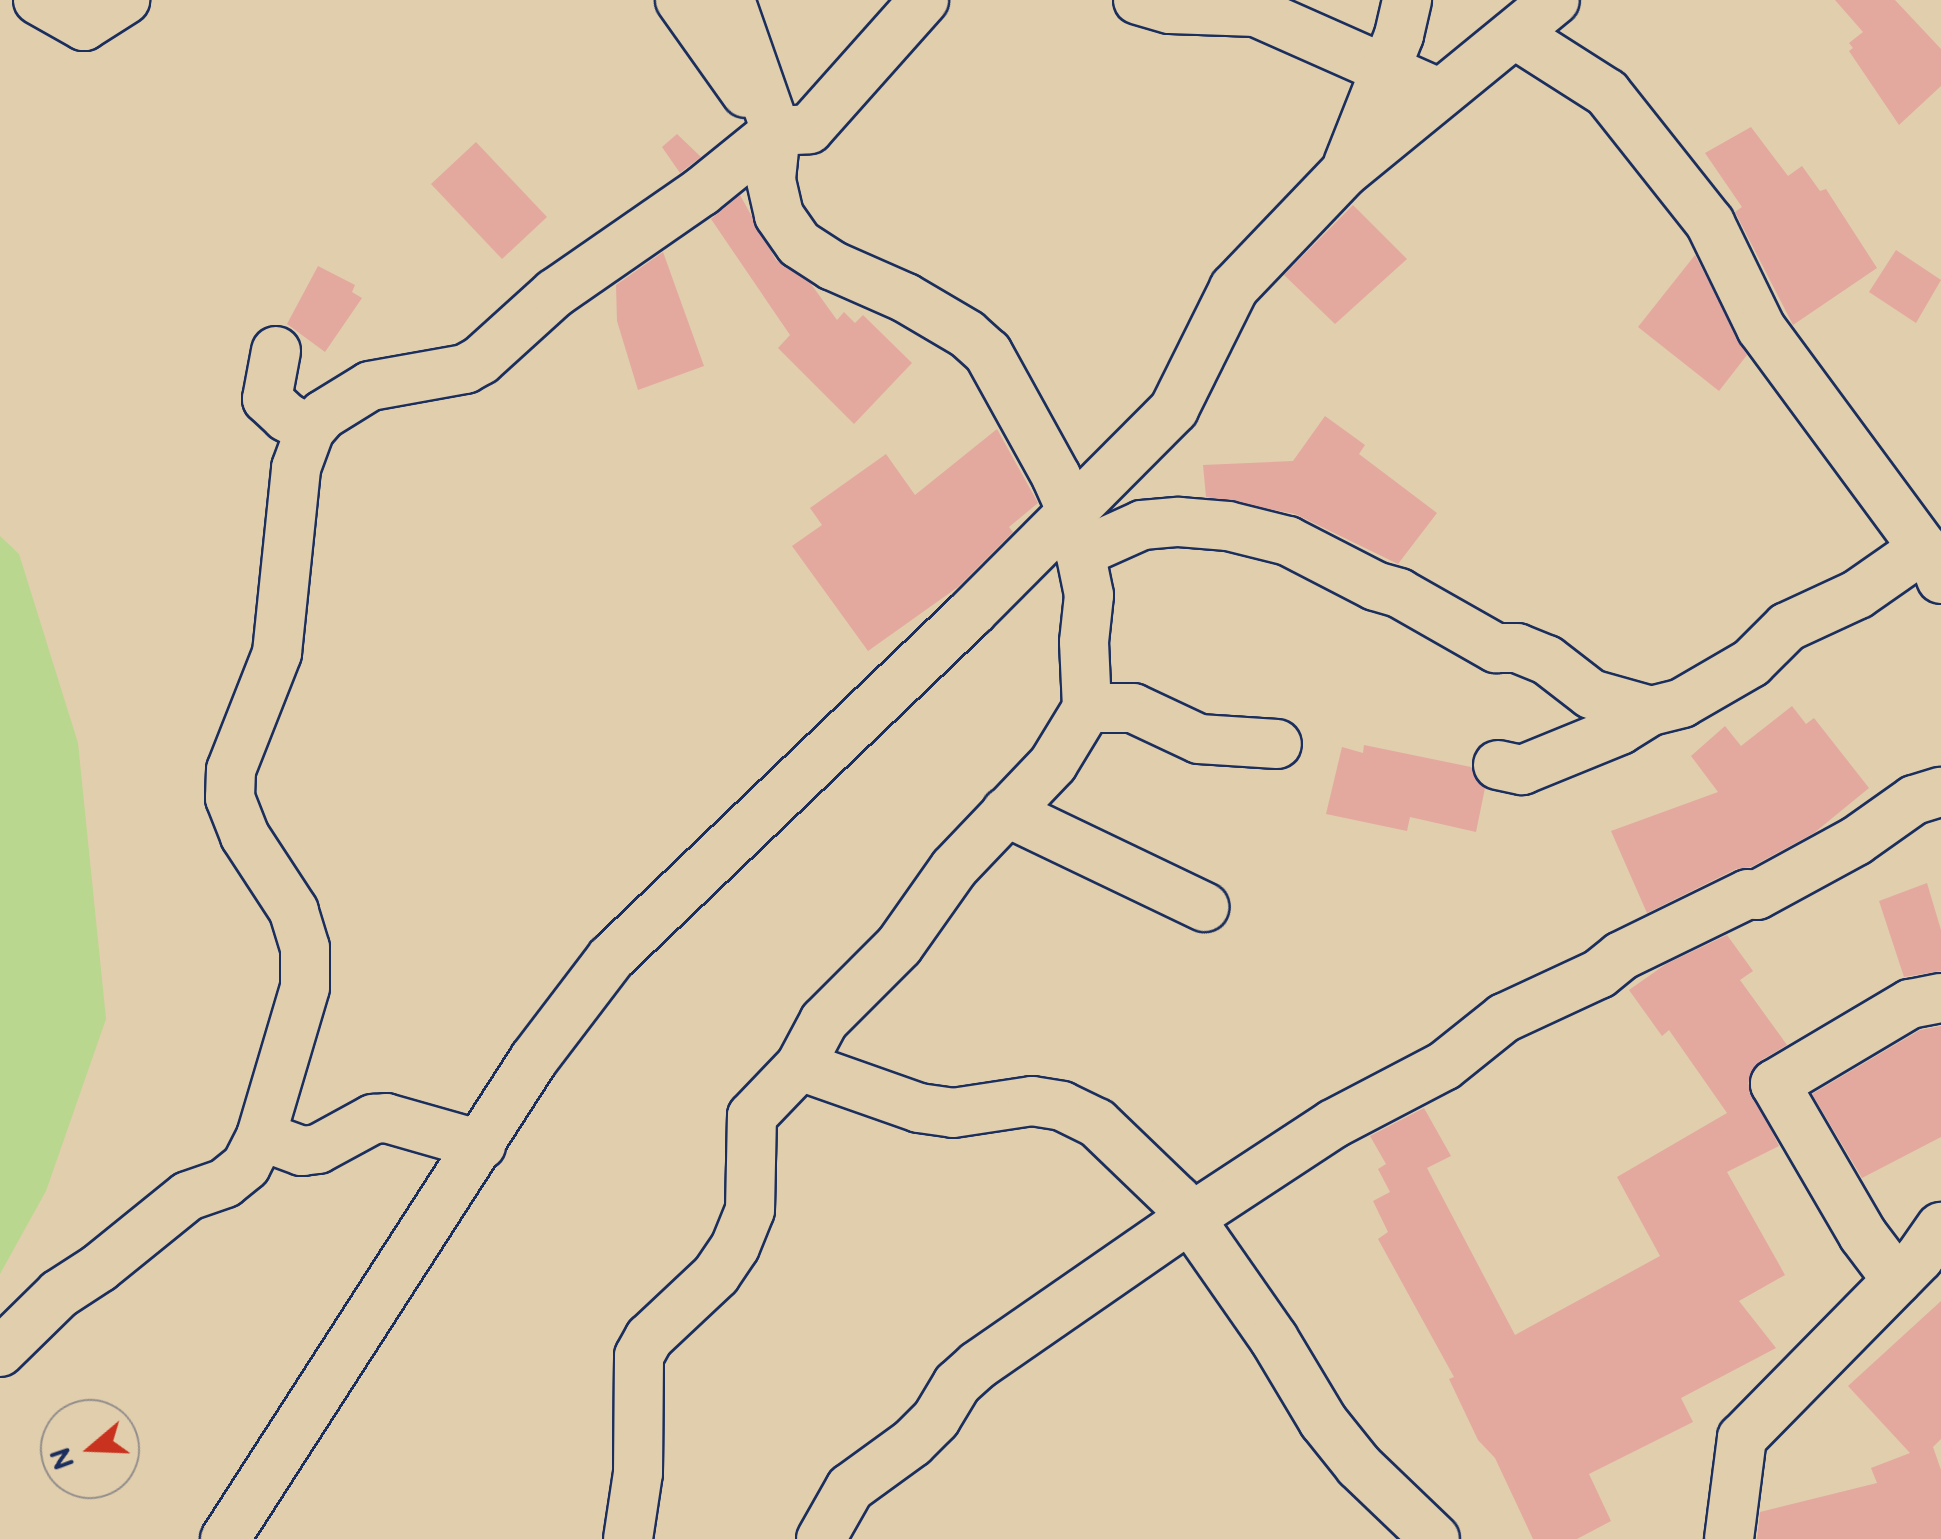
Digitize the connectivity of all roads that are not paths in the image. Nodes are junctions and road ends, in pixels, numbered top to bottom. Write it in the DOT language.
graph roads {
  1 [pos="38,0"];
  2 [pos="125,0"];
  3 [pos="680,0"];
  4 [pos="730,0"];
  5 [pos="924,0"];
  6 [pos="1138,0"];
  7 [pos="1407,0"];
  8 [pos="1555,0"];
  9 [pos="1258,6"];
  10 [pos="1516,35"];
  11 [pos="1386,69"];
  12 [pos="1439,92"];
  13 [pos="776,131"];
  14 [pos="1344,172"];
  15 [pos="276,351"];
  16 [pos="310,430"];
  17 [pos="1076,533"];
  18 [pos="1936,564"];
  19 [pos="1087,708"];
  20 [pos="1650,711"];
  21 [pos="1277,744"];
  22 [pos="1498,766"];
  23 [pos="1941,792"];
  24 [pos="1006,812"];
  25 [pos="1204,907"];
  26 [pos="1941,998"];
  27 [pos="800,1066"];
  28 [pos="262,1136"];
  29 [pos="481,1145"];
  30 [pos="1190,1218"];
  31 [pos="1941,1227"];
  32 [pos="1896,1280"];
  33 [pos="0,1352"];
  34 [pos="225,1539"];
  35 [pos="628,1539"];
  36 [pos="821,1539"];
  37 [pos="1434,1539"];
  38 [pos="1729,1539"];
  1 -- 2 [label="street"];
  3 -- 13 [label="street"];
  4 -- 13 [label="street"];
  5 -- 13 [label="street"];
  6 -- 9 [label="street"];
  7 -- 11 [label="street"];
  8 -- 10 [label="street"];
  9 -- 11 [label="street"];
  10 -- 12 [label="street"];
  10 -- 18 [label="street"];
  11 -- 12 [label="street"];
  11 -- 14 [label="street"];
  12 -- 14 [label="street"];
  13 -- 16 [label="street"];
  13 -- 17 [label="street"];
  14 -- 17 [label="street"];
  15 -- 16 [label="street"];
  16 -- 28 [label="street"];
  17 -- 19 [label="street"];
  17 -- 20 [label="street"];
  17 -- 29 [label="street"];
  18 -- 20 [label="street"];
  19 -- 21 [label="street"];
  19 -- 24 [label="street"];
  20 -- 22 [label="street"];
  23 -- 30 [label="street"];
  24 -- 25 [label="street"];
  24 -- 27 [label="street"];
  26 -- 32 [label="street"];
  27 -- 30 [label="street"];
  27 -- 35 [label="street"];
  28 -- 29 [label="street"];
  28 -- 33 [label="street"];
  29 -- 34 [label="street"];
  30 -- 36 [label="street"];
  30 -- 37 [label="street"];
  31 -- 32 [label="street"];
  32 -- 38 [label="street"];
}
